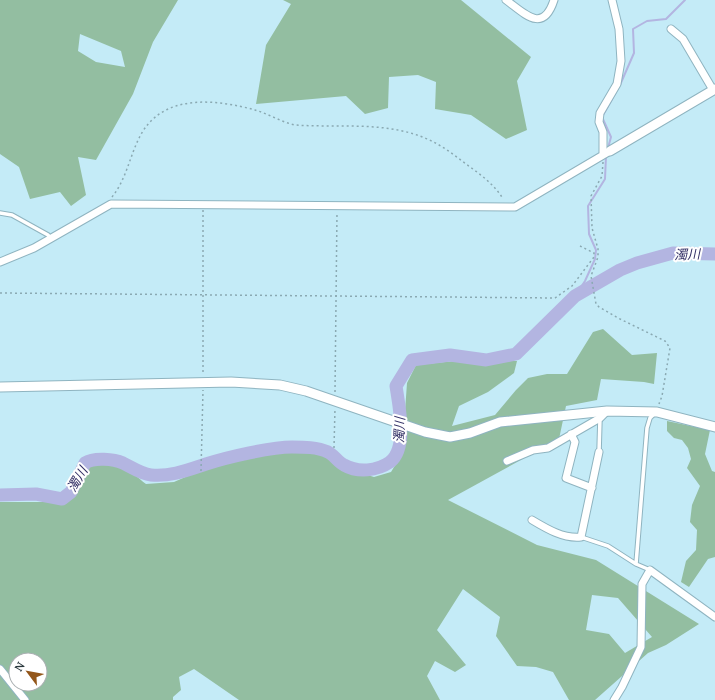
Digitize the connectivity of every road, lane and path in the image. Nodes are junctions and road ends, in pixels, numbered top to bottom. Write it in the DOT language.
graph roads {
  1 [pos="506,0"];
  2 [pos="554,0"];
  3 [pos="612,0"];
  4 [pos="671,29"];
  5 [pos="714,90"];
  6 [pos="606,153"];
  7 [pos="203,204"];
  8 [pos="107,205"];
  9 [pos="337,206"];
  10 [pos="506,207"];
  11 [pos="0,213"];
  12 [pos="51,239"];
  13 [pos="580,246"];
  14 [pos="0,262"];
  15 [pos="0,293"];
  16 [pos="203,295"];
  17 [pos="336,296"];
  18 [pos="203,383"];
  19 [pos="0,387"];
  20 [pos="335,401"];
  21 [pos="607,410"];
  22 [pos="657,412"];
  23 [pos="600,418"];
  24 [pos="715,427"];
  25 [pos="571,434"];
  26 [pos="334,448"];
  27 [pos="599,452"];
  28 [pos="507,461"];
  29 [pos="201,470"];
  30 [pos="592,488"];
  31 [pos="532,520"];
  32 [pos="581,537"];
  33 [pos="636,564"];
  34 [pos="650,570"];
  35 [pos="715,617"];
  36 [pos="0,669"];
  37 [pos="25,700"];
  38 [pos="614,700"];
  1 -- 2 [label="street"];
  3 -- 6 [label="street"];
  4 -- 5 [label="street"];
  5 -- 6 [label="street"];
  6 -- 10 [label="street"];
  6 -- 22 [label="path"];
  7 -- 8 [label="street"];
  7 -- 9 [label="street"];
  7 -- 16 [label="path"];
  8 -- 10 [label="path"];
  8 -- 12 [label="street"];
  9 -- 10 [label="street"];
  9 -- 17 [label="path"];
  11 -- 12 [label="lane"];
  12 -- 14 [label="street"];
  13 -- 17 [label="path"];
  15 -- 16 [label="path"];
  16 -- 17 [label="path"];
  16 -- 18 [label="path"];
  17 -- 20 [label="path"];
  18 -- 19 [label="street"];
  18 -- 20 [label="street"];
  18 -- 29 [label="path"];
  20 -- 21 [label="street"];
  20 -- 26 [label="path"];
  21 -- 22 [label="street"];
  21 -- 23 [label="street"];
  22 -- 24 [label="street"];
  22 -- 33 [label="lane"];
  23 -- 25 [label="street"];
  23 -- 27 [label="lane"];
  25 -- 28 [label="street"];
  25 -- 30 [label="street"];
  27 -- 30 [label="street"];
  30 -- 32 [label="street"];
  31 -- 32 [label="street"];
  32 -- 33 [label="lane"];
  33 -- 34 [label="lane"];
  34 -- 35 [label="street"];
  34 -- 38 [label="street"];
  36 -- 37 [label="street"];
}
